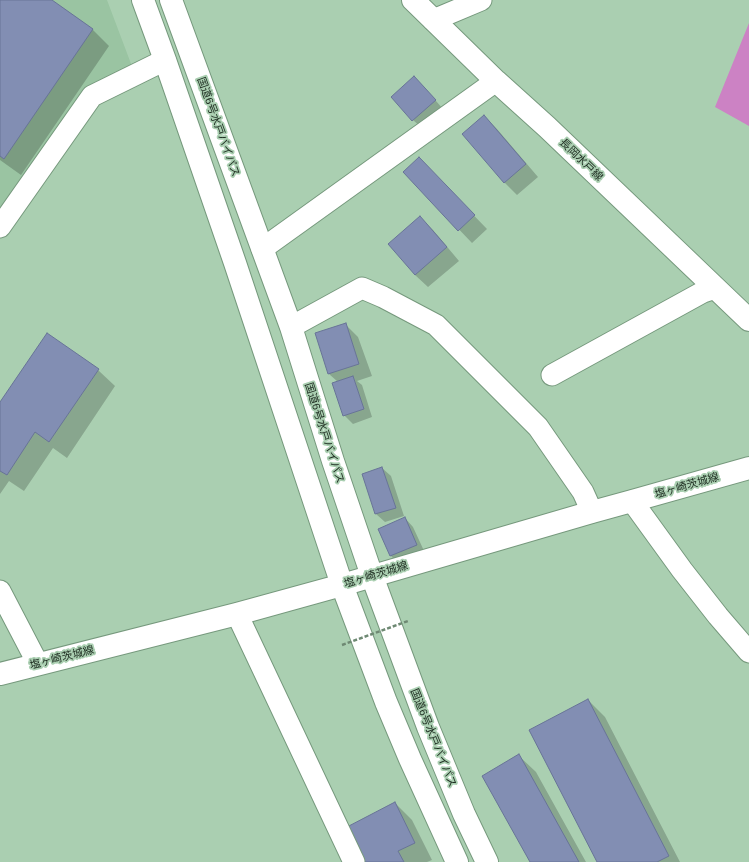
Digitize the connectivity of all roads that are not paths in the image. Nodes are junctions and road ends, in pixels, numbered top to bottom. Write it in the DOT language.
graph roads {
  1 [pos="143,0"];
  2 [pos="171,0"];
  3 [pos="413,0"];
  4 [pos="481,0"];
  5 [pos="433,20"];
  6 [pos="166,60"];
  7 [pos="496,81"];
  8 [pos="0,227"];
  9 [pos="262,249"];
  10 [pos="715,288"];
  11 [pos="749,320"];
  12 [pos="291,327"];
  13 [pos="552,375"];
  14 [pos="749,468"];
  15 [pos="632,501"];
  16 [pos="592,512"];
  17 [pos="372,576"];
  18 [pos="342,585"];
  19 [pos="0,591"];
  20 [pos="237,614"];
  21 [pos="749,652"];
  22 [pos="38,664"];
  23 [pos="0,674"];
  24 [pos="354,862"];
  25 [pos="457,862"];
  26 [pos="487,862"];
  1 -- 6 [label="main road"];
  2 -- 9 [label="main road, 国道6号水戸バイパス"];
  3 -- 5 [label="main road, 長岡水戸線"];
  4 -- 5 [label="street"];
  5 -- 7 [label="main road, 長岡水戸線"];
  6 -- 8 [label="street"];
  6 -- 18 [label="main road"];
  7 -- 9 [label="street"];
  7 -- 10 [label="main road, 長岡水戸線"];
  9 -- 12 [label="main road, 国道6号水戸バイパス"];
  10 -- 11 [label="main road, 長岡水戸線"];
  10 -- 13 [label="street"];
  12 -- 16 [label="street"];
  12 -- 17 [label="main road, 国道6号水戸バイパス"];
  14 -- 15 [label="main road, 塩ヶ崎茨城線"];
  15 -- 16 [label="main road, 塩ヶ崎茨城線"];
  15 -- 21 [label="street"];
  16 -- 17 [label="main road, 塩ヶ崎茨城線"];
  17 -- 18 [label="main road, 塩ヶ崎茨城線"];
  17 -- 26 [label="main road, 国道6号水戸バイパス"];
  18 -- 20 [label="main road, 塩ヶ崎茨城線"];
  18 -- 25 [label="main road"];
  19 -- 22 [label="street"];
  20 -- 22 [label="main road, 塩ヶ崎茨城線"];
  20 -- 24 [label="street"];
  22 -- 23 [label="main road, 塩ヶ崎茨城線"];
}
